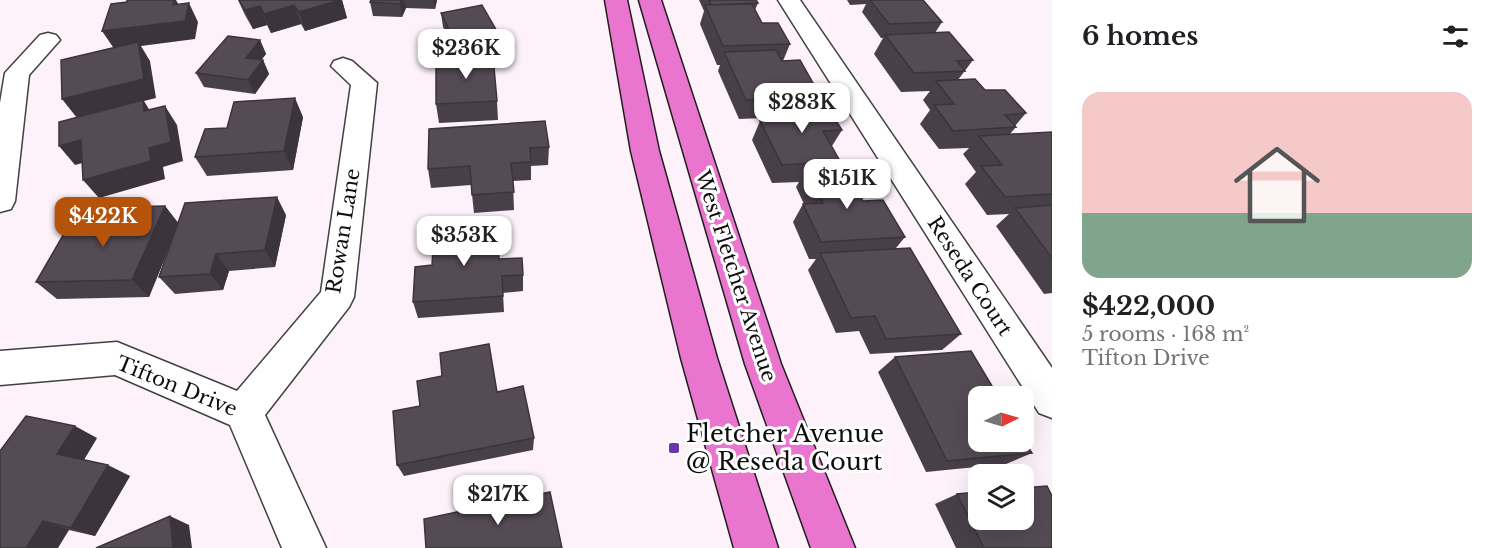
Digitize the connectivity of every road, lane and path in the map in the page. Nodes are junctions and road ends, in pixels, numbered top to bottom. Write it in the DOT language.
graph roads {
  1 [pos="616,0"];
  2 [pos="650,0"];
  3 [pos="789,0"];
  4 [pos="48,40"];
  5 [pos="343,66"];
  6 [pos="0,201"];
  7 [pos="0,368"];
  8 [pos="1052,400"];
  9 [pos="244,412"];
  10 [pos="304,548"];
  11 [pos="756,548"];
  12 [pos="833,548"];
  1 -- 11 [label="main road"];
  2 -- 12 [label="main road, West Fletcher Avenue"];
  3 -- 8 [label="street, Reseda Court"];
  4 -- 6 [label="street"];
  5 -- 9 [label="street, Rowan Lane"];
  7 -- 9 [label="street, Tifton Drive"];
  9 -- 10 [label="street, Tifton Drive"];
}
